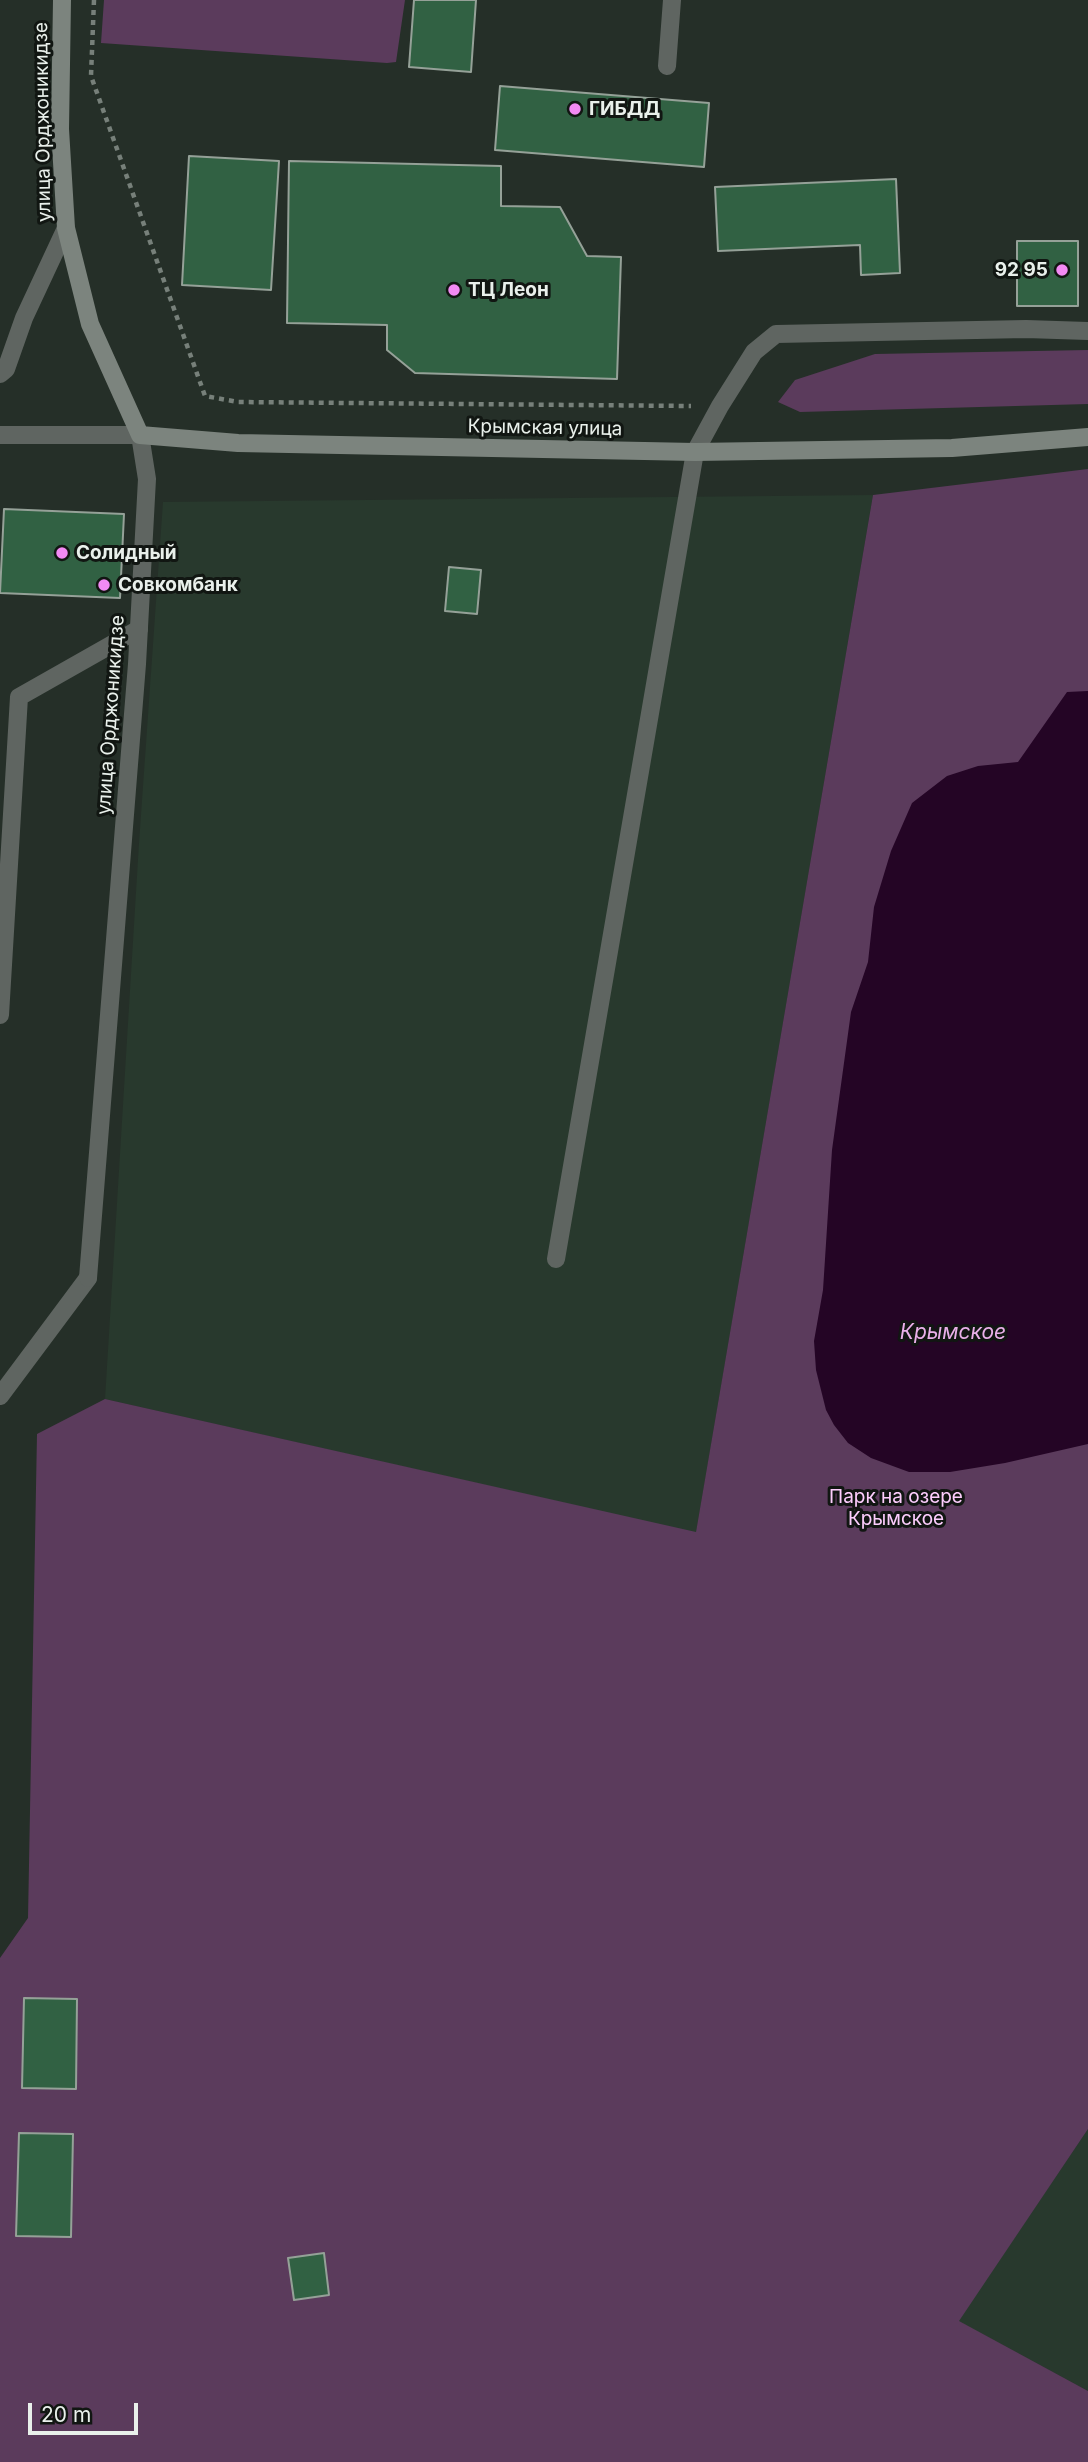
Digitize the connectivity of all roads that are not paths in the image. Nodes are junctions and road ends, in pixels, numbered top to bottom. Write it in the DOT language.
graph roads {
  1 [pos="62,0"];
  2 [pos="672,0"];
  3 [pos="667,66"];
  4 [pos="66,228"];
  5 [pos="1088,331"];
  6 [pos="0,374"];
  7 [pos="0,435"];
  8 [pos="140,435"];
  9 [pos="1088,437"];
  10 [pos="695,453"];
  11 [pos="139,629"];
  12 [pos="0,1015"];
  13 [pos="556,1259"];
  14 [pos="0,1396"];
  1 -- 4 [label="main road, улица Орджоникидзе"];
  2 -- 3 [label="street"];
  4 -- 6 [label="street"];
  4 -- 8 [label="main road, улица Орджоникидзе"];
  5 -- 10 [label="street"];
  7 -- 8 [label="street, Крымская улица"];
  8 -- 10 [label="main road, Крымская улица"];
  8 -- 11 [label="street, улица Орджоникидзе"];
  9 -- 10 [label="main road, Крымская улица"];
  10 -- 13 [label="street"];
  11 -- 12 [label="street"];
  11 -- 14 [label="street, улица Орджоникидзе"];
}
